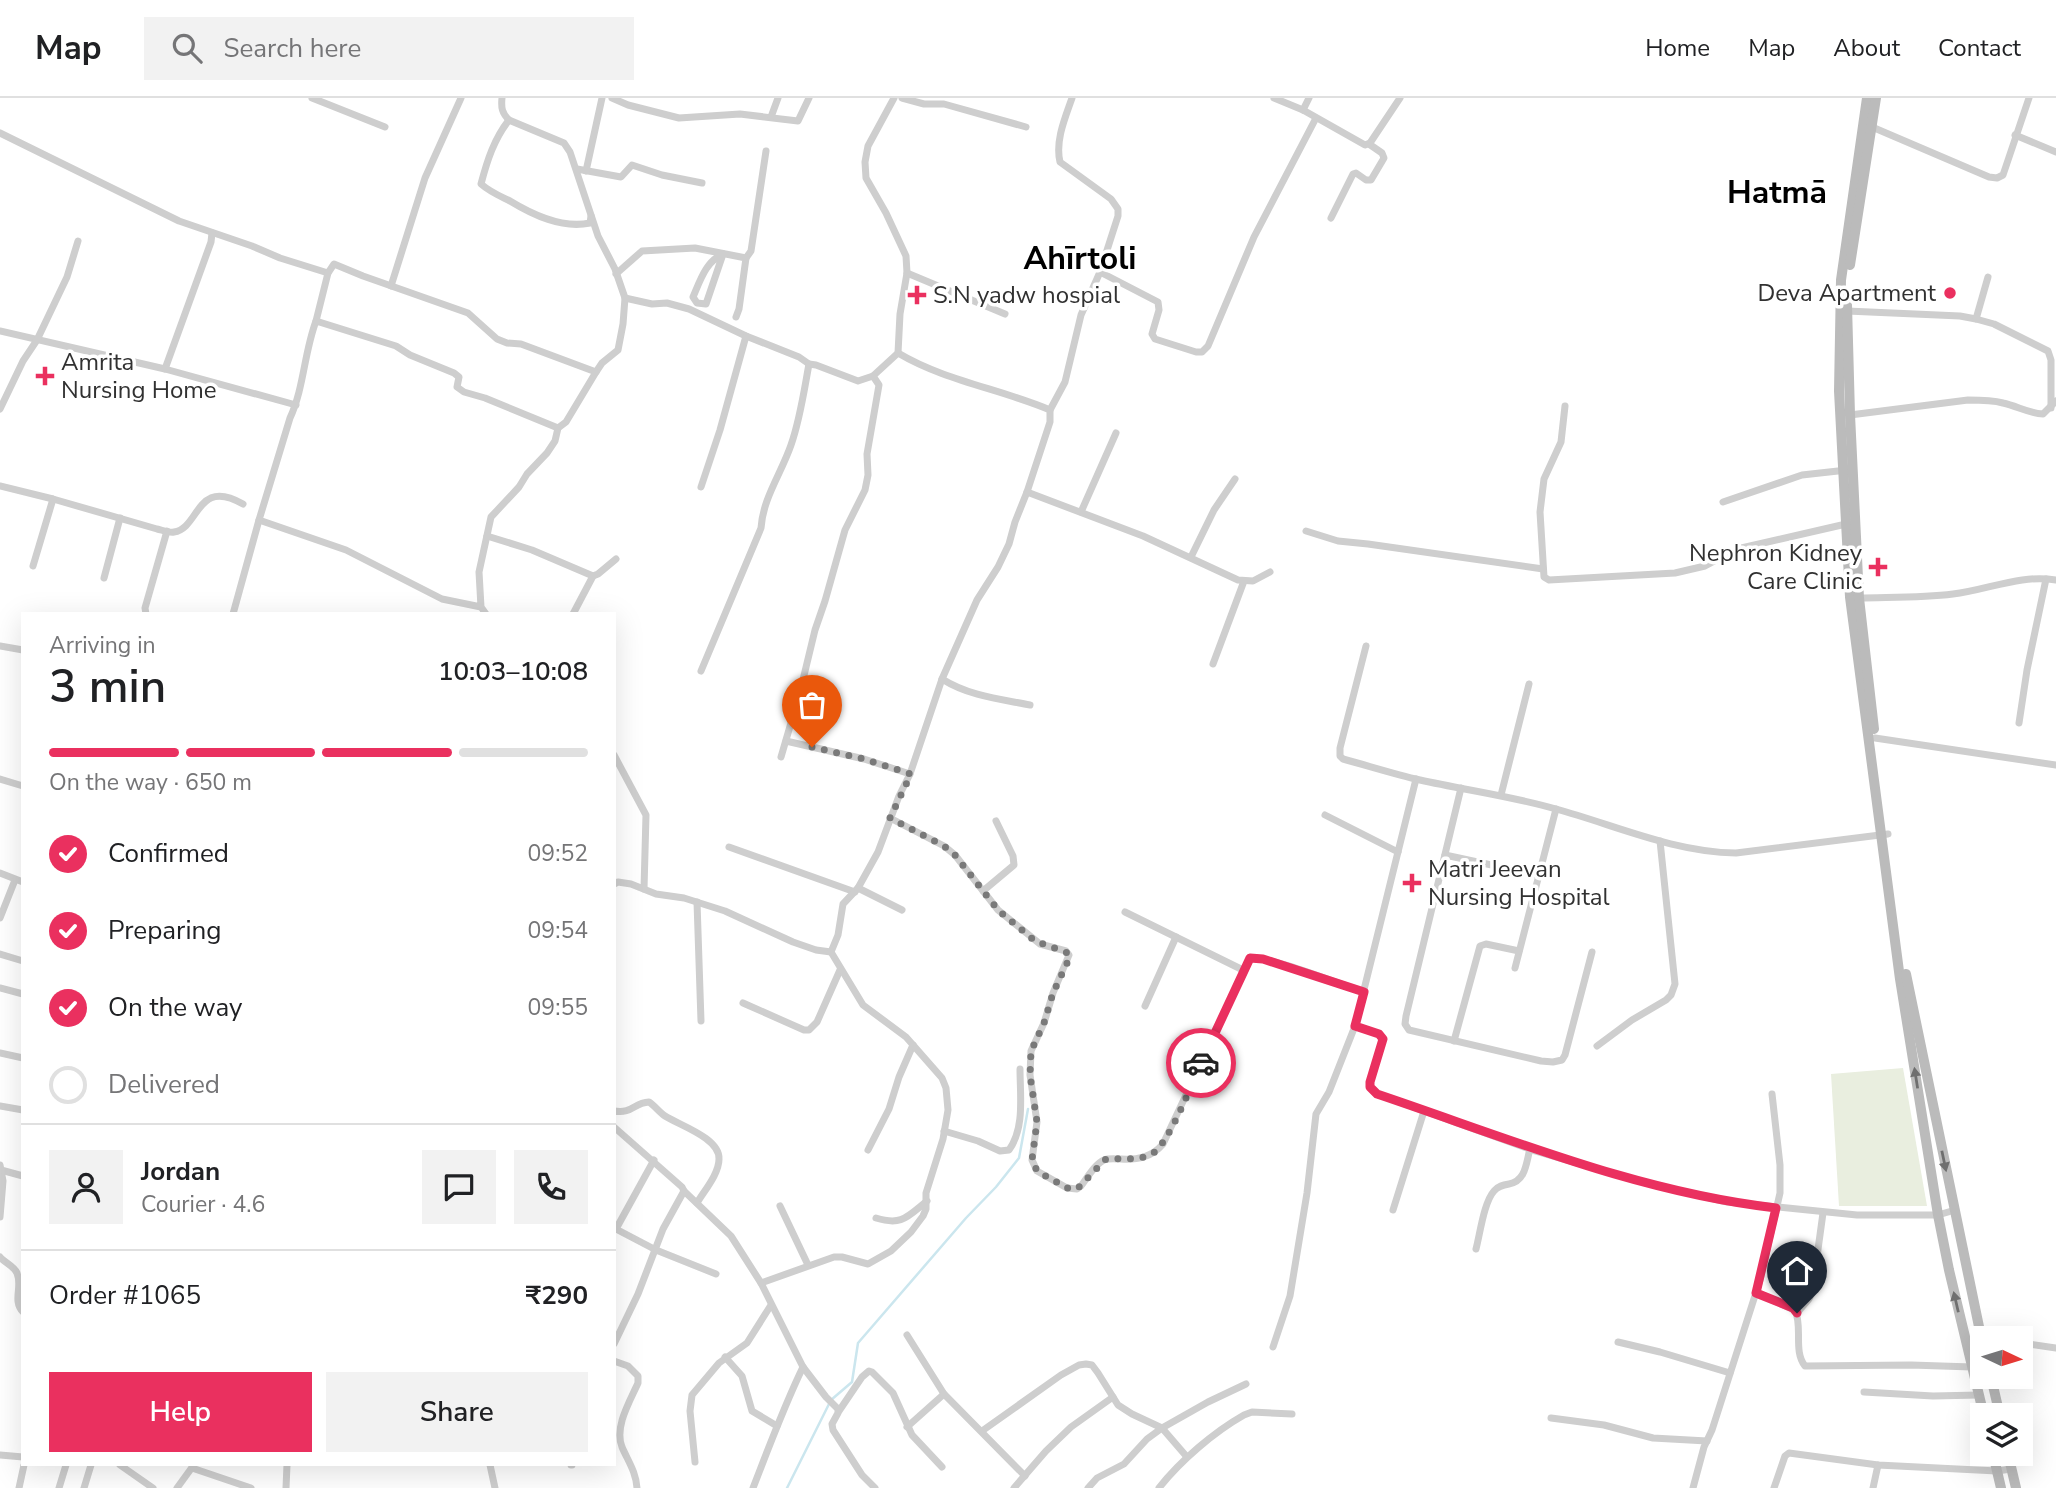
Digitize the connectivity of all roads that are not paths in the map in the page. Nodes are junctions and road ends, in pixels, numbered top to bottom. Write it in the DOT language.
graph roads {
  1 [pos="312,98"];
  2 [pos="461,98"];
  3 [pos="502,98"];
  4 [pos="602,98"];
  5 [pos="612,98"];
  6 [pos="778,98"];
  7 [pos="809,98"];
  8 [pos="894,98"];
  9 [pos="902,98"];
  10 [pos="1072,98"];
  11 [pos="1274,98"];
  12 [pos="1309,98"];
  13 [pos="1399,98"];
  14 [pos="1867,98"];
  15 [pos="1876,98"];
  16 [pos="2029,98"];
  17 [pos="1303,110"];
  18 [pos="771,117"];
  19 [pos="1316,118"];
  20 [pos="509,120"];
  21 [pos="385,127"];
  22 [pos="1026,127"];
  23 [pos="1872,127"];
  24 [pos="0,133"];
  25 [pos="2015,135"];
  26 [pos="1369,144"];
  27 [pos="766,151"];
  28 [pos="2056,152"];
  29 [pos="581,170"];
  30 [pos="702,183"];
  31 [pos="591,215"];
  32 [pos="1331,218"];
  33 [pos="212,233"];
  34 [pos="78,242"];
  35 [pos="723,254"];
  36 [pos="747,258"];
  37 [pos="1100,272"];
  38 [pos="328,273"];
  39 [pos="907,273"];
  40 [pos="616,274"];
  41 [pos="1988,277"];
  42 [pos="391,286"];
  43 [pos="625,298"];
  44 [pos="1847,311"];
  45 [pos="1005,314"];
  46 [pos="736,317"];
  47 [pos="1976,319"];
  48 [pos="316,321"];
  49 [pos="0,331"];
  50 [pos="746,336"];
  51 [pos="37,340"];
  52 [pos="898,354"];
  53 [pos="809,364"];
  54 [pos="165,369"];
  55 [pos="596,372"];
  56 [pos="873,376"];
  57 [pos="2053,404"];
  58 [pos="296,405"];
  59 [pos="1565,407"];
  60 [pos="0,409"];
  61 [pos="1050,410"];
  62 [pos="1850,415"];
  63 [pos="558,428"];
  64 [pos="1116,433"];
  65 [pos="1849,470"];
  66 [pos="1235,479"];
  67 [pos="0,486"];
  68 [pos="701,487"];
  69 [pos="1027,492"];
  70 [pos="53,499"];
  71 [pos="1723,502"];
  72 [pos="243,504"];
  73 [pos="1081,512"];
  74 [pos="120,518"];
  75 [pos="259,520"];
  76 [pos="1846,524"];
  77 [pos="167,531"];
  78 [pos="1306,531"];
  79 [pos="487,536"];
  80 [pos="1191,557"];
  81 [pos="616,559"];
  82 [pos="33,566"];
  83 [pos="1543,569"];
  84 [pos="1270,572"];
  85 [pos="593,576"];
  86 [pos="104,579"];
  87 [pos="2046,579"];
  88 [pos="2056,580"];
  89 [pos="1244,581"];
  90 [pos="1859,598"];
  91 [pos="484,611"];
  92 [pos="146,612"];
  93 [pos="234,612"];
  94 [pos="574,612"];
  95 [pos="0,646"];
  96 [pos="1366,646"];
  97 [pos="21,650"];
  98 [pos="1213,664"];
  99 [pos="701,671"];
  100 [pos="942,679"];
  101 [pos="1529,684"];
  102 [pos="1030,705"];
  103 [pos="2019,723"];
  104 [pos="1875,738"];
  105 [pos="786,741"];
  106 [pos="781,757"];
  107 [pos="616,759"];
  108 [pos="2056,765"];
  109 [pos="911,774"];
  110 [pos="0,779"];
  111 [pos="1416,779"];
  112 [pos="21,785"];
  113 [pos="1461,789"];
  114 [pos="1501,795"];
  115 [pos="1556,809"];
  116 [pos="1325,815"];
  117 [pos="890,818"];
  118 [pos="996,821"];
  119 [pos="1885,835"];
  120 [pos="1660,841"];
  121 [pos="729,847"];
  122 [pos="1398,852"];
  123 [pos="1445,855"];
  124 [pos="0,873"];
  125 [pos="1538,875"];
  126 [pos="19,881"];
  127 [pos="616,883"];
  128 [pos="644,889"];
  129 [pos="856,890"];
  130 [pos="983,891"];
  131 [pos="697,902"];
  132 [pos="902,910"];
  133 [pos="1125,912"];
  134 [pos="0,918"];
  135 [pos="1176,937"];
  136 [pos="1519,951"];
  137 [pos="831,952"];
  138 [pos="1592,952"];
  139 [pos="0,954"];
  140 [pos="21,960"];
  141 [pos="1515,968"];
  142 [pos="840,970"];
  143 [pos="1243,970"];
  144 [pos="0,988"];
  145 [pos="1364,992"];
  146 [pos="21,993"];
  147 [pos="743,1003"];
  148 [pos="1145,1006"];
  149 [pos="701,1021"];
  150 [pos="1355,1026"];
  151 [pos="1454,1041"];
  152 [pos="913,1045"];
  153 [pos="1597,1046"];
  154 [pos="0,1053"];
  155 [pos="21,1058"];
  156 [pos="1020,1069"];
  157 [pos="1772,1094"];
  158 [pos="0,1106"];
  159 [pos="21,1110"];
  160 [pos="616,1111"];
  161 [pos="1424,1111"];
  162 [pos="616,1131"];
  163 [pos="944,1131"];
  164 [pos="1530,1149"];
  165 [pos="869,1150"];
  166 [pos="654,1160"];
  167 [pos="1,1168"];
  168 [pos="21,1176"];
  169 [pos="684,1191"];
  170 [pos="927,1202"];
  171 [pos="697,1203"];
  172 [pos="779,1206"];
  173 [pos="1776,1208"];
  174 [pos="1393,1210"];
  175 [pos="1955,1210"];
  176 [pos="1823,1213"];
  177 [pos="1938,1215"];
  178 [pos="0,1217"];
  179 [pos="876,1218"];
  180 [pos="616,1226"];
  181 [pos="616,1229"];
  182 [pos="1476,1249"];
  183 [pos="656,1250"];
  184 [pos="0,1257"];
  185 [pos="808,1265"];
  186 [pos="716,1274"];
  187 [pos="761,1283"];
  188 [pos="1756,1293"];
  189 [pos="771,1305"];
  190 [pos="21,1310"];
  191 [pos="1797,1313"];
  192 [pos="1979,1326"];
  193 [pos="907,1335"];
  194 [pos="616,1340"];
  195 [pos="1618,1342"];
  196 [pos="2034,1345"];
  197 [pos="1273,1347"];
  198 [pos="2056,1348"];
  199 [pos="725,1357"];
  200 [pos="1970,1358"];
  201 [pos="616,1362"];
  202 [pos="803,1367"];
  203 [pos="1970,1367"];
  204 [pos="1730,1373"];
  205 [pos="1247,1384"];
  206 [pos="1978,1390"];
  207 [pos="1864,1392"];
  208 [pos="944,1394"];
  209 [pos="1979,1395"];
  210 [pos="1113,1397"];
  211 [pos="1981,1403"];
  212 [pos="837,1409"];
  213 [pos="1292,1414"];
  214 [pos="619,1419"];
  215 [pos="1551,1419"];
  216 [pos="777,1426"];
  217 [pos="907,1426"];
  218 [pos="1162,1428"];
  219 [pos="982,1431"];
  220 [pos="1707,1441"];
  221 [pos="0,1455"];
  222 [pos="21,1457"];
  223 [pos="1187,1457"];
  224 [pos="695,1462"];
  225 [pos="1878,1465"];
  226 [pos="24,1466"];
  227 [pos="66,1466"];
  228 [pos="91,1466"];
  229 [pos="121,1466"];
  230 [pos="194,1466"];
  231 [pos="287,1466"];
  232 [pos="489,1466"];
  233 [pos="942,1466"];
  234 [pos="1996,1466"];
  235 [pos="2010,1466"];
  236 [pos="2011,1469"];
  237 [pos="1997,1471"];
  238 [pos="1024,1476"];
  239 [pos="19,1488"];
  240 [pos="59,1488"];
  241 [pos="84,1488"];
  242 [pos="153,1488"];
  243 [pos="177,1488"];
  244 [pos="251,1488"];
  245 [pos="286,1488"];
  246 [pos="495,1488"];
  247 [pos="637,1488"];
  248 [pos="753,1488"];
  249 [pos="875,1488"];
  250 [pos="1014,1488"];
  251 [pos="1088,1488"];
  252 [pos="1160,1488"];
  253 [pos="1693,1488"];
  254 [pos="1774,1488"];
  255 [pos="1873,1488"];
  256 [pos="2001,1488"];
  257 [pos="2016,1488"];
  1 -- 21 [label="street"];
  2 -- 42 [label="street"];
  3 -- 20 [label="street"];
  4 -- 29 [label="street"];
  5 -- 18 [label="street"];
  6 -- 18 [label="street"];
  7 -- 18 [label="street"];
  8 -- 39 [label="street"];
  9 -- 22 [label="street"];
  10 -- 37 [label="street"];
  11 -- 17 [label="street"];
  12 -- 17 [label="street"];
  13 -- 26 [label="street"];
  14 -- 65 [label="main road"];
  15 -- 23 [label="main road"];
  16 -- 25 [label="street"];
  17 -- 19 [label="street"];
  19 -- 26 [label="street"];
  19 -- 37 [label="street"];
  20 -- 29 [label="street"];
  20 -- 31 [label="street"];
  23 -- 25 [label="street"];
  23 -- 44 [label="main road"];
  24 -- 33 [label="street"];
  25 -- 28 [label="street"];
  26 -- 32 [label="street"];
  27 -- 36 [label="street"];
  29 -- 30 [label="street"];
  29 -- 31 [label="street"];
  31 -- 40 [label="street"];
  33 -- 38 [label="street"];
  33 -- 54 [label="street"];
  34 -- 51 [label="street"];
  35 -- 35 [label="street"];
  35 -- 36 [label="street"];
  35 -- 40 [label="street"];
  36 -- 46 [label="street"];
  37 -- 61 [label="street"];
  38 -- 42 [label="street"];
  38 -- 48 [label="street"];
  39 -- 45 [label="street"];
  39 -- 52 [label="street"];
  40 -- 43 [label="street"];
  41 -- 47 [label="street"];
  42 -- 55 [label="street"];
  43 -- 50 [label="street"];
  43 -- 55 [label="street"];
  44 -- 47 [label="street"];
  44 -- 62 [label="main road"];
  47 -- 57 [label="street"];
  48 -- 58 [label="street"];
  48 -- 63 [label="street"];
  49 -- 51 [label="street"];
  50 -- 53 [label="street"];
  50 -- 68 [label="street"];
  51 -- 54 [label="street"];
  51 -- 60 [label="street"];
  52 -- 56 [label="street"];
  52 -- 61 [label="street"];
  53 -- 56 [label="street"];
  53 -- 99 [label="street"];
  54 -- 58 [label="street"];
  55 -- 63 [label="street"];
  56 -- 105 [label="street"];
  57 -- 62 [label="street"];
  58 -- 75 [label="street"];
  59 -- 83 [label="street"];
  61 -- 69 [label="street"];
  62 -- 65 [label="main road"];
  63 -- 79 [label="street"];
  64 -- 73 [label="street"];
  65 -- 71 [label="street"];
  65 -- 76 [label="main road"];
  65 -- 90 [label="main road"];
  66 -- 80 [label="street"];
  67 -- 70 [label="street"];
  69 -- 73 [label="street"];
  69 -- 100 [label="street"];
  70 -- 74 [label="street"];
  70 -- 82 [label="street"];
  72 -- 77 [label="street"];
  73 -- 80 [label="street"];
  74 -- 77 [label="street"];
  74 -- 86 [label="street"];
  75 -- 91 [label="street"];
  75 -- 93 [label="street"];
  76 -- 83 [label="street"];
  76 -- 119 [label="main road"];
  77 -- 92 [label="street"];
  78 -- 83 [label="street"];
  79 -- 85 [label="street"];
  79 -- 91 [label="street"];
  80 -- 89 [label="street"];
  81 -- 85 [label="street"];
  84 -- 89 [label="street"];
  85 -- 94 [label="street"];
  87 -- 88 [label="street"];
  87 -- 90 [label="street"];
  87 -- 103 [label="street"];
  89 -- 98 [label="street"];
  90 -- 104 [label="main road"];
  95 -- 97 [label="street"];
  96 -- 111 [label="street"];
  100 -- 102 [label="street"];
  100 -- 109 [label="street"];
  101 -- 114 [label="street"];
  104 -- 108 [label="street"];
  104 -- 119 [label="main road"];
  105 -- 106 [label="street"];
  105 -- 109 [label="street"];
  107 -- 128 [label="street"];
  109 -- 117 [label="street"];
  110 -- 112 [label="street"];
  111 -- 113 [label="street"];
  111 -- 122 [label="street"];
  113 -- 114 [label="street"];
  113 -- 123 [label="street"];
  114 -- 115 [label="street"];
  115 -- 120 [label="street"];
  115 -- 125 [label="street"];
  116 -- 122 [label="street"];
  117 -- 129 [label="street"];
  117 -- 130 [label="street"];
  118 -- 130 [label="street"];
  119 -- 120 [label="street"];
  119 -- 175 [label="main road, one-way"];
  177 -- 119 [label="main road, one-way"];
  120 -- 153 [label="street"];
  121 -- 129 [label="street"];
  122 -- 145 [label="street"];
  123 -- 125 [label="street"];
  123 -- 151 [label="street"];
  124 -- 126 [label="street"];
  125 -- 136 [label="street"];
  126 -- 134 [label="street"];
  127 -- 128 [label="street"];
  128 -- 131 [label="street"];
  129 -- 132 [label="street"];
  129 -- 137 [label="street"];
  130 -- 143 [label="street"];
  131 -- 137 [label="street"];
  131 -- 149 [label="street"];
  133 -- 135 [label="street"];
  135 -- 143 [label="street"];
  135 -- 148 [label="street"];
  136 -- 141 [label="street"];
  136 -- 151 [label="street"];
  137 -- 142 [label="street"];
  138 -- 151 [label="street"];
  139 -- 140 [label="street"];
  142 -- 147 [label="street"];
  142 -- 152 [label="street"];
  143 -- 145 [label="street"];
  144 -- 146 [label="street"];
  145 -- 150 [label="street"];
  150 -- 161 [label="street"];
  150 -- 197 [label="street"];
  152 -- 163 [label="street"];
  152 -- 165 [label="street"];
  154 -- 155 [label="street"];
  156 -- 163 [label="street"];
  157 -- 173 [label="street"];
  158 -- 159 [label="street"];
  160 -- 171 [label="street"];
  161 -- 164 [label="street"];
  161 -- 174 [label="street"];
  162 -- 166 [label="street"];
  163 -- 170 [label="street"];
  164 -- 173 [label="street"];
  164 -- 182 [label="street"];
  166 -- 169 [label="street"];
  166 -- 180 [label="street"];
  167 -- 168 [label="street"];
  167 -- 178 [label="street"];
  169 -- 171 [label="street"];
  169 -- 183 [label="street"];
  170 -- 179 [label="street"];
  170 -- 185 [label="street"];
  171 -- 187 [label="street"];
  172 -- 185 [label="street"];
  173 -- 176 [label="street"];
  173 -- 188 [label="street"];
  175 -- 177 [label="street"];
  175 -- 192 [label="main road"];
  176 -- 177 [label="street"];
  176 -- 191 [label="street"];
  200 -- 177 [label="main road, one-way"];
  181 -- 183 [label="street"];
  183 -- 186 [label="street"];
  183 -- 194 [label="street"];
  184 -- 190 [label="street"];
  185 -- 187 [label="street"];
  187 -- 189 [label="street"];
  188 -- 191 [label="street"];
  188 -- 204 [label="street"];
  189 -- 199 [label="street"];
  189 -- 202 [label="street"];
  191 -- 203 [label="street"];
  193 -- 208 [label="street"];
  195 -- 204 [label="street"];
  196 -- 198 [label="street"];
  199 -- 216 [label="street"];
  199 -- 224 [label="street"];
  201 -- 214 [label="street"];
  202 -- 212 [label="street"];
  202 -- 216 [label="street"];
  204 -- 220 [label="street"];
  205 -- 218 [label="street"];
  206 -- 209 [label="main road"];
  207 -- 209 [label="street"];
  208 -- 217 [label="street"];
  208 -- 219 [label="street"];
  209 -- 211 [label="main road"];
  210 -- 218 [label="street"];
  210 -- 219 [label="street"];
  210 -- 238 [label="street"];
  212 -- 217 [label="street"];
  212 -- 249 [label="street"];
  213 -- 223 [label="street"];
  214 -- 247 [label="street"];
  215 -- 220 [label="street"];
  216 -- 248 [label="street"];
  217 -- 233 [label="street"];
  218 -- 223 [label="street"];
  218 -- 251 [label="street"];
  219 -- 238 [label="street"];
  220 -- 253 [label="street"];
  221 -- 222 [label="street"];
  223 -- 252 [label="street"];
  225 -- 237 [label="street"];
  225 -- 254 [label="street"];
  225 -- 255 [label="street"];
  226 -- 239 [label="street"];
  227 -- 240 [label="street"];
  228 -- 241 [label="street"];
  229 -- 242 [label="street"];
  230 -- 243 [label="street"];
  230 -- 244 [label="street"];
  231 -- 245 [label="street"];
  232 -- 246 [label="street"];
  234 -- 237 [label="main road"];
  235 -- 236 [label="main road"];
  236 -- 237 [label="street"];
  236 -- 257 [label="main road"];
  237 -- 256 [label="main road"];
  238 -- 250 [label="street"];
}
